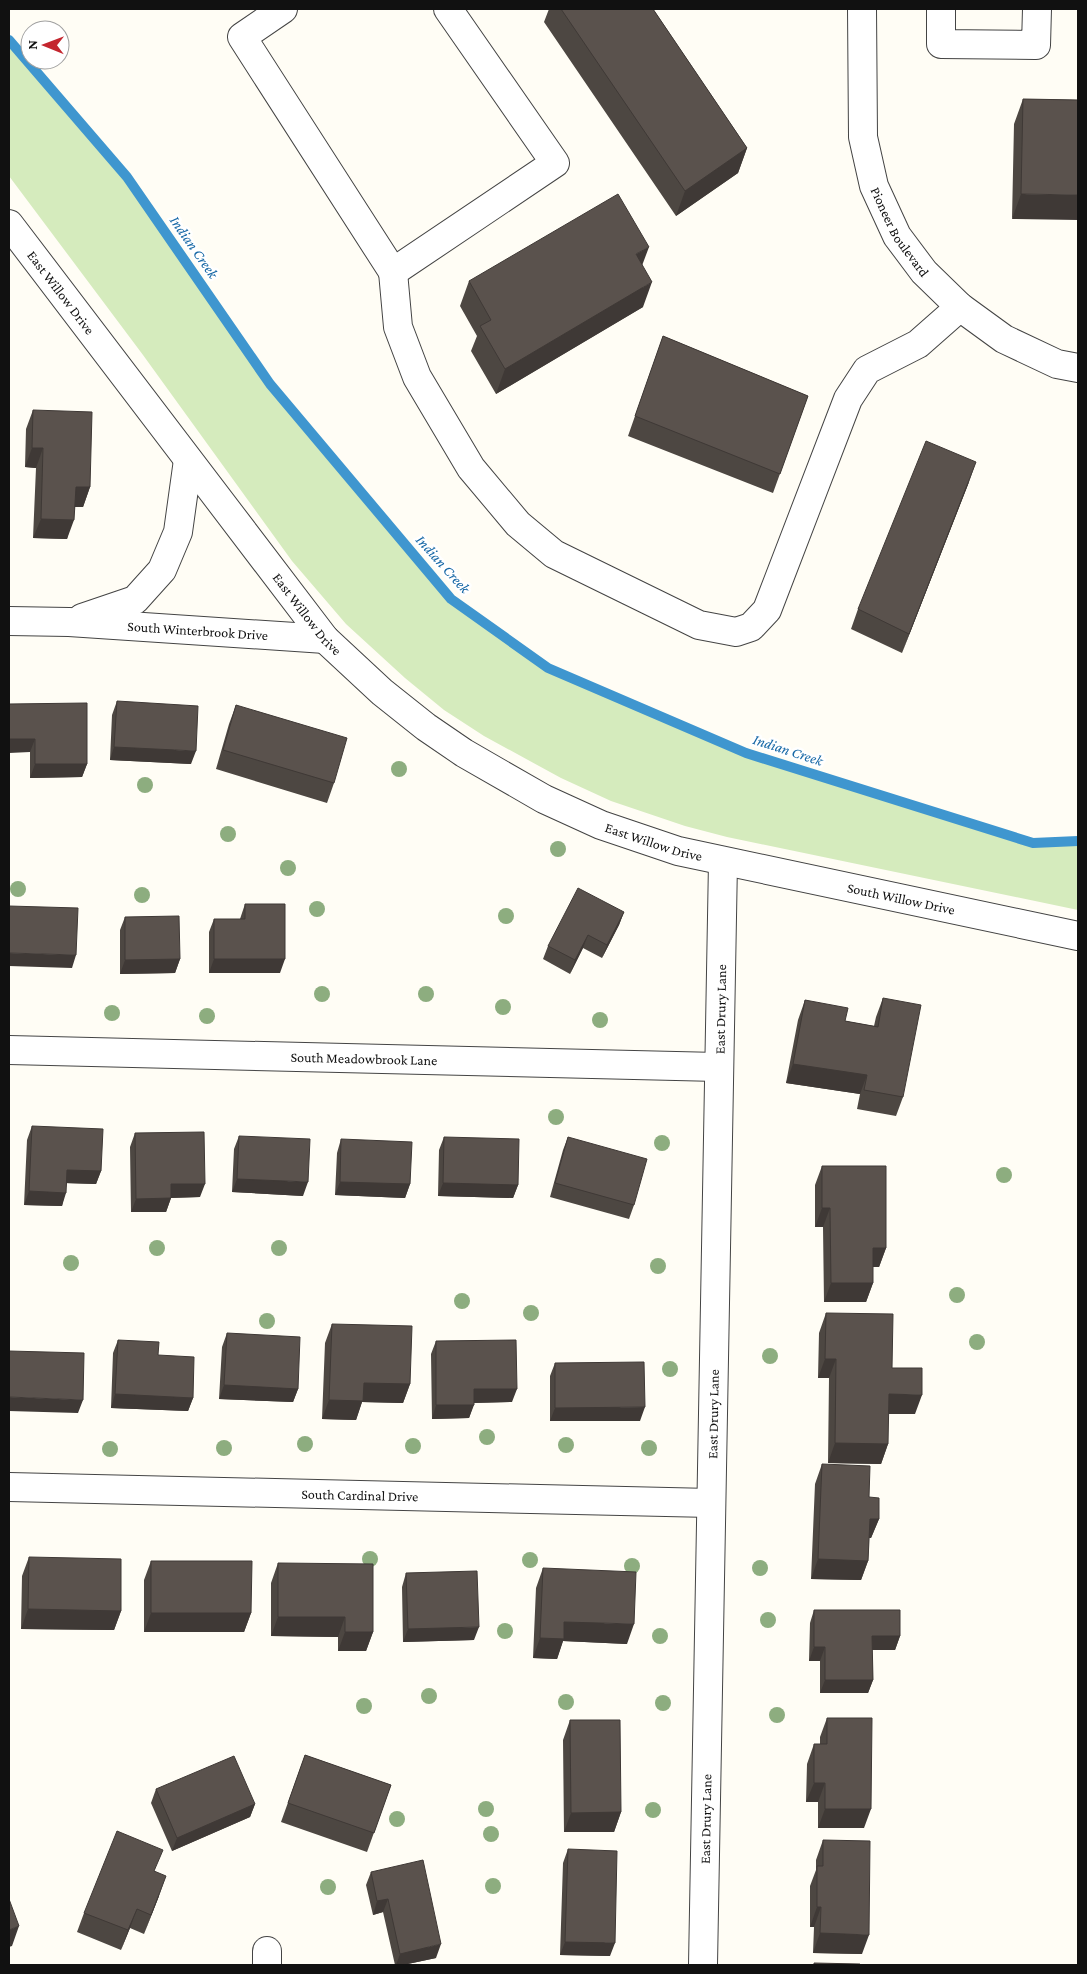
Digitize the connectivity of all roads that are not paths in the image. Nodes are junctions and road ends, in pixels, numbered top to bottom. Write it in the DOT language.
graph roads {
  1 [pos="282,9"];
  2 [pos="448,9"];
  3 [pos="862,9"];
  4 [pos="941,9"];
  5 [pos="1037,9"];
  6 [pos="9,224"];
  7 [pos="393,272"];
  8 [pos="960,307"];
  9 [pos="1078,368"];
  10 [pos="188,460"];
  11 [pos="9,621"];
  12 [pos="69,622"];
  13 [pos="325,639"];
  14 [pos="723,862"];
  15 [pos="1078,936"];
  16 [pos="9,1050"];
  17 [pos="718,1067"];
  18 [pos="9,1487"];
  19 [pos="711,1503"];
  20 [pos="703,1965"];
  1 -- 7 [label="street"];
  2 -- 7 [label="street"];
  3 -- 8 [label="street, Pioneer Boulevard"];
  4 -- 5 [label="street"];
  6 -- 10 [label="street, East Willow Drive"];
  7 -- 8 [label="street"];
  8 -- 9 [label="street, Pioneer Boulevard"];
  10 -- 12 [label="street, South Winterbrook Drive"];
  10 -- 13 [label="street, East Willow Drive"];
  11 -- 12 [label="street, South Winterbrook Drive"];
  12 -- 13 [label="street, South Winterbrook Drive"];
  13 -- 14 [label="street, East Willow Drive"];
  14 -- 15 [label="street, South Willow Drive"];
  14 -- 17 [label="street, East Drury Lane"];
  16 -- 17 [label="street, South Meadowbrook Lane"];
  17 -- 19 [label="street, East Drury Lane"];
  18 -- 19 [label="street, South Cardinal Drive"];
  19 -- 20 [label="street, East Drury Lane"];
}
